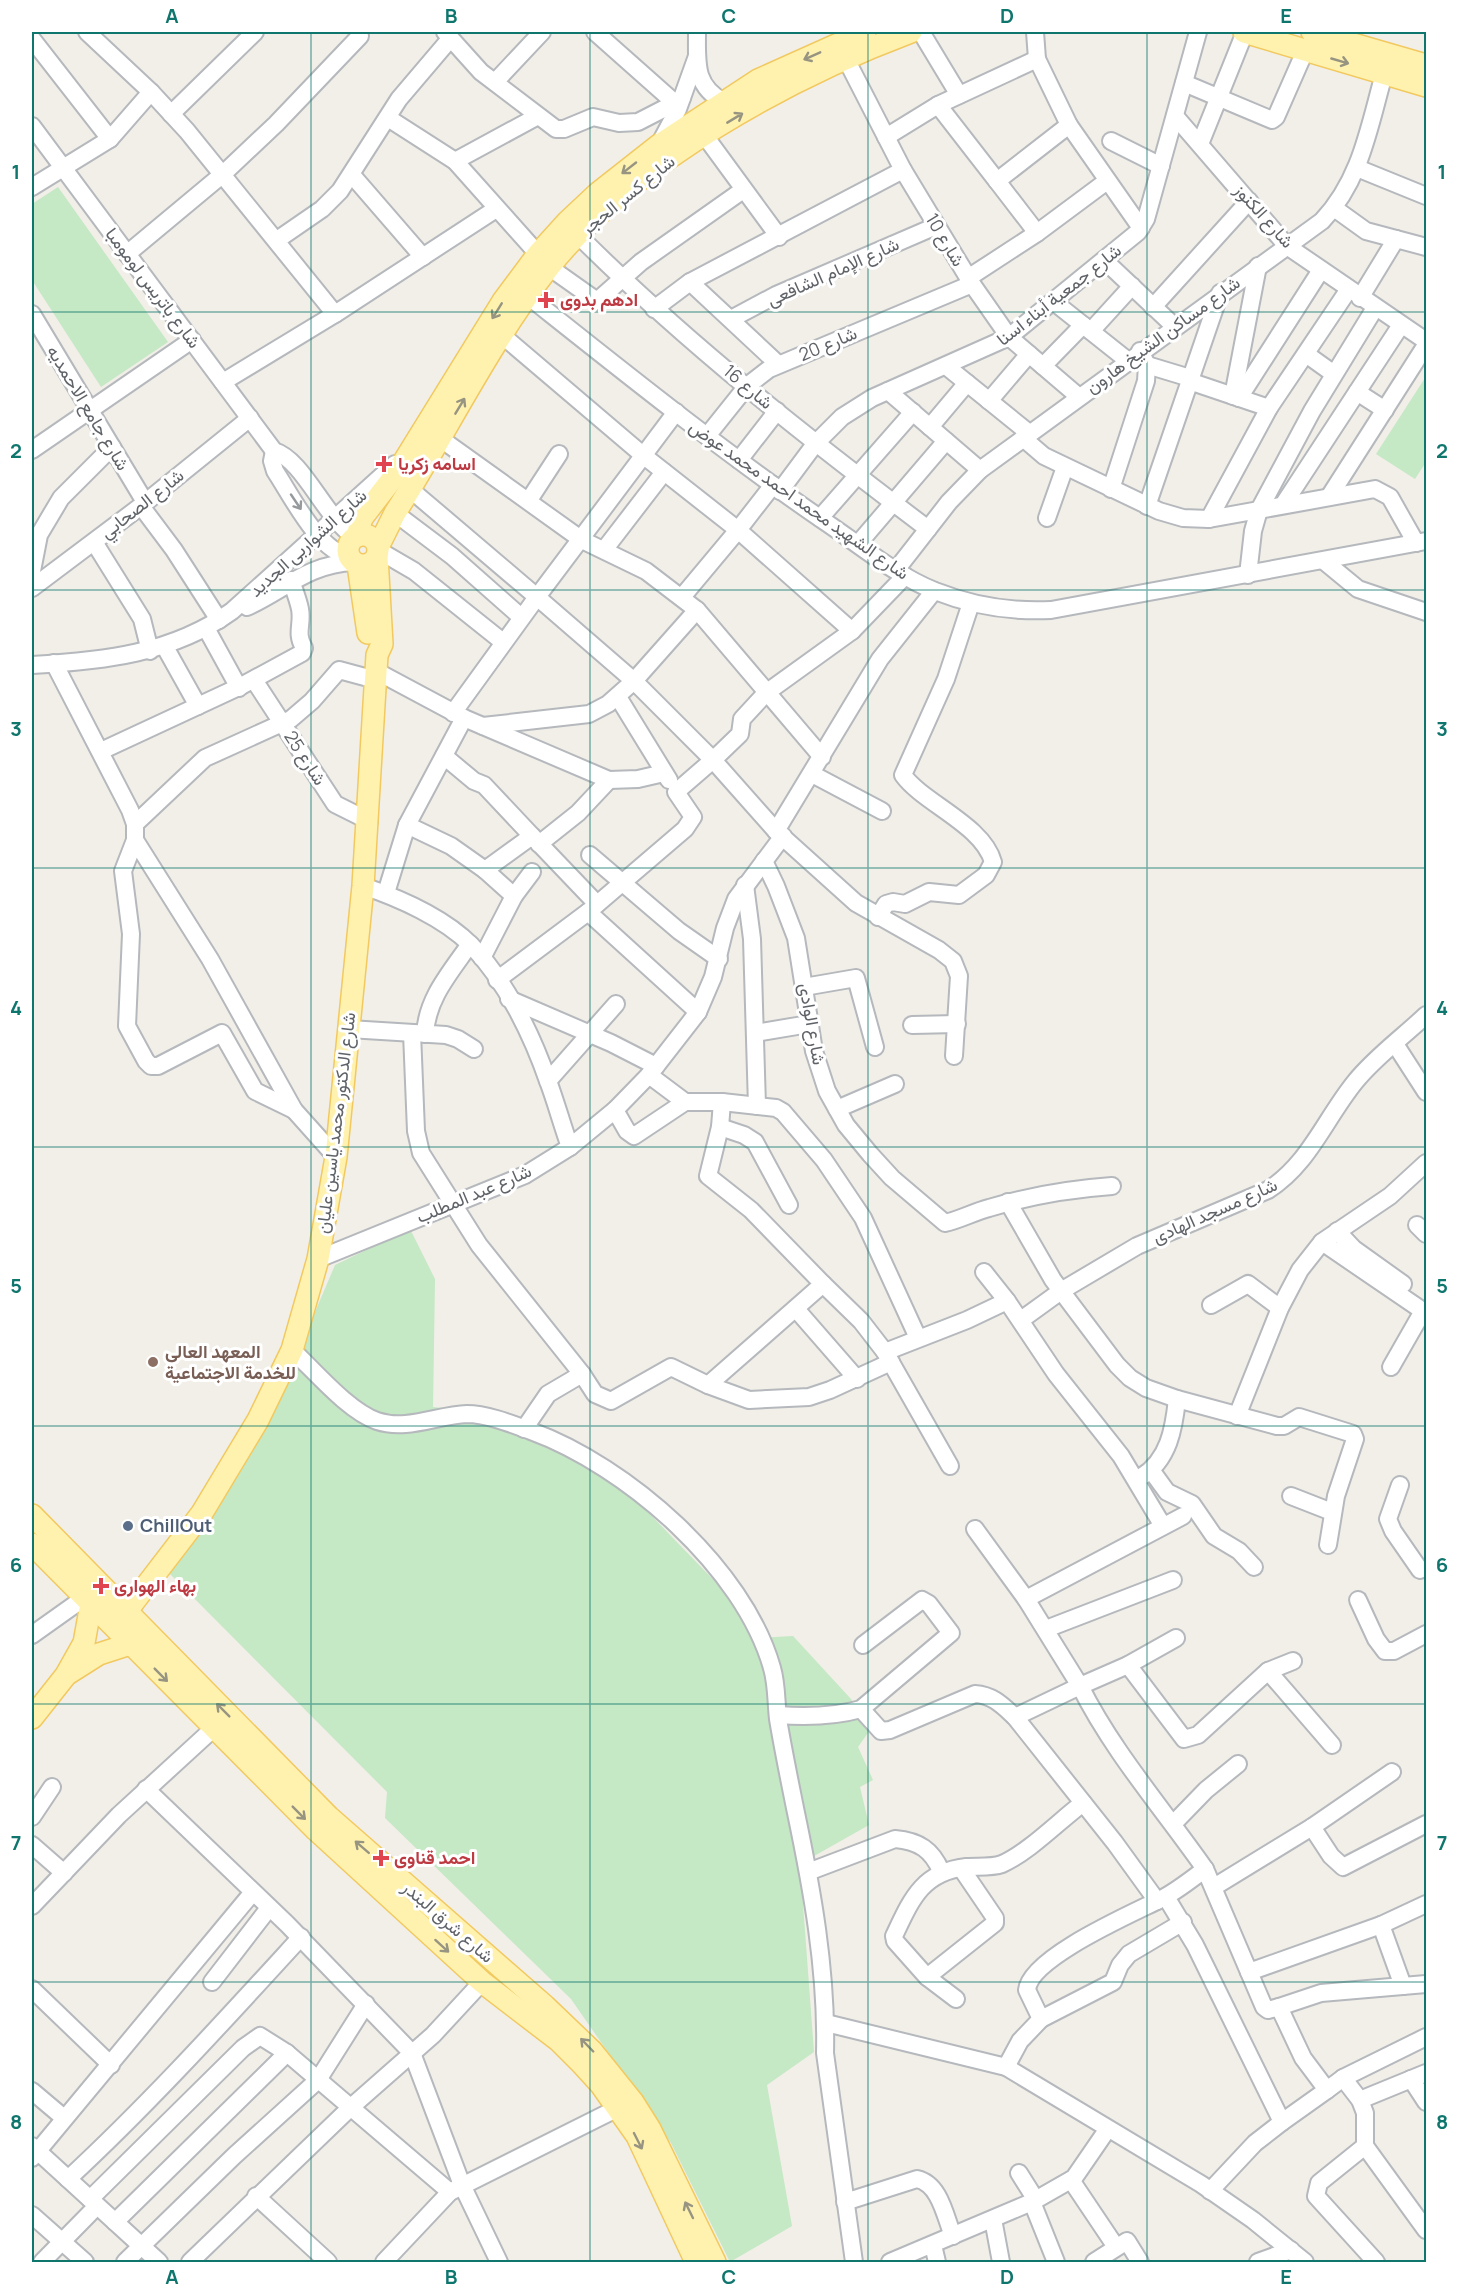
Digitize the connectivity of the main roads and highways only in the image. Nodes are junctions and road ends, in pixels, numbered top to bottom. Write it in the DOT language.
graph roads {
  1 [pos="865,32"];
  2 [pos="911,32"];
  3 [pos="1245,32"];
  4 [pos="1308,41"];
  5 [pos="1426,65"];
  6 [pos="1426,86"];
  7 [pos="544,260"];
  8 [pos="363,551"];
  9 [pos="32,1515"];
  10 [pos="33,1549"];
  11 [pos="88,1601"];
  12 [pos="126,1611"];
  13 [pos="130,1644"];
  14 [pos="66,1675"];
  15 [pos="32,1718"];
  16 [pos="497,1966"];
  17 [pos="482,1982"];
  18 [pos="517,1983"];
  19 [pos="505,2000"];
  20 [pos="696,2262"];
  21 [pos="715,2262"];
  1 -- 7 [label="main road, شارع كسر الحجر, one-way"];
  7 -- 2 [label="main road, شارع كسر الحجر, one-way"];
  3 -- 4 [label="main road"];
  4 -- 5 [label="main road"];
  4 -- 6 [label="main road, one-way"];
  8 -- 7 [label="main road, شارع كسر الحجر, one-way"];
  7 -- 8 [label="main road, شارع كسر الحجر, one-way"];
  8 -- 12 [label="main road, شارع الدكتور محمد ياسين عليان"];
  9 -- 12 [label="main road, شارع شرق البندر"];
  10 -- 11 [label="main road, شارع شرق البندر"];
  11 -- 13 [label="main road, شارع شرق البندر"];
  11 -- 14 [label="main road"];
  16 -- 12 [label="main road, شارع شرق البندر, one-way"];
  13 -- 14 [label="main road"];
  13 -- 17 [label="main road, شارع شرق البندر, one-way"];
  14 -- 15 [label="main road"];
  16 -- 17 [label="main road"];
  16 -- 18 [label="main road, شارع شرق البندر"];
  17 -- 19 [label="main road, شارع شرق البندر"];
  18 -- 19 [label="main road"];
  21 -- 18 [label="main road, شارع شرق البندر, one-way"];
  19 -- 20 [label="main road, شارع شرق البندر, one-way"];
}
